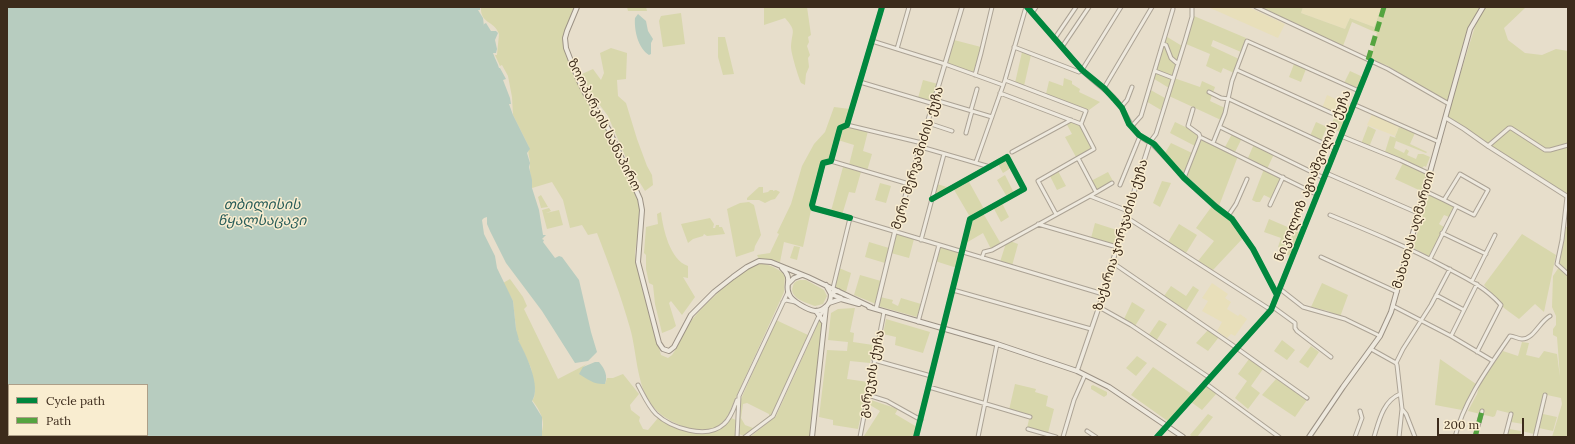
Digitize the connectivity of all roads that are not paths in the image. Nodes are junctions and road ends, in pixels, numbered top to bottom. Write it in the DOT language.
graph roads {
  1 [pos="577,7"];
  2 [pos="882,7"];
  3 [pos="909,7"];
  4 [pos="962,7"];
  5 [pos="992,7"];
  6 [pos="1026,7"];
  7 [pos="1036,7"];
  8 [pos="1076,7"];
  9 [pos="1089,7"];
  10 [pos="1121,7"];
  11 [pos="1152,7"];
  12 [pos="1192,7"];
  13 [pos="1256,7"];
  14 [pos="1483,7"];
  15 [pos="1174,9"];
  16 [pos="1032,13"];
  17 [pos="1055,38"];
  18 [pos="872,41"];
  19 [pos="1163,44"];
  20 [pos="1062,47"];
  21 [pos="1014,48"];
  22 [pos="897,49"];
  23 [pos="1370,61"];
  24 [pos="945,64"];
  25 [pos="1178,64"];
  26 [pos="1082,70"];
  27 [pos="1237,70"];
  28 [pos="1155,71"];
  29 [pos="975,74"];
  30 [pos="1173,78"];
  31 [pos="1004,80"];
  32 [pos="860,82"];
  33 [pos="1003,85"];
  34 [pos="1132,87"];
  35 [pos="1104,88"];
  36 [pos="977,89"];
  37 [pos="1359,91"];
  38 [pos="1209,92"];
  39 [pos="1000,94"];
  40 [pos="1229,99"];
  41 [pos="935,102"];
  42 [pos="1353,104"];
  43 [pos="1449,104"];
  44 [pos="1121,107"];
  45 [pos="1193,109"];
  46 [pos="972,111"];
  47 [pos="992,117"];
  48 [pos="1446,118"];
  49 [pos="1071,120"];
  50 [pos="1347,120"];
  51 [pos="928,123"];
  52 [pos="1081,124"];
  53 [pos="847,125"];
  54 [pos="1132,126"];
  55 [pos="1220,127"];
  56 [pos="952,131"];
  57 [pos="966,133"];
  58 [pos="1140,136"];
  59 [pos="1342,136"];
  60 [pos="1200,137"];
  61 [pos="1150,142"];
  62 [pos="1439,142"];
  63 [pos="1213,143"];
  64 [pos="921,145"];
  65 [pos="1568,145"];
  66 [pos="1488,146"];
  67 [pos="1336,149"];
  68 [pos="1012,152"];
  69 [pos="944,154"];
  70 [pos="1078,158"];
  71 [pos="831,161"];
  72 [pos="976,162"];
  73 [pos="990,167"];
  74 [pos="1326,173"];
  75 [pos="1430,174"];
  76 [pos="1283,177"];
  77 [pos="1184,178"];
  78 [pos="1324,178"];
  79 [pos="1247,179"];
  80 [pos="909,184"];
  81 [pos="1112,184"];
  82 [pos="1120,185"];
  83 [pos="1424,191"];
  84 [pos="1096,192"];
  85 [pos="1316,194"];
  86 [pos="1090,196"];
  87 [pos="1568,197"];
  88 [pos="932,199"];
  89 [pos="1444,200"];
  90 [pos="1270,205"];
  91 [pos="1456,207"];
  92 [pos="1128,211"];
  93 [pos="1056,214"];
  94 [pos="1418,214"];
  95 [pos="1330,215"];
  96 [pos="1228,216"];
  97 [pos="1126,217"];
  98 [pos="850,218"];
  99 [pos="1038,224"];
  100 [pos="896,231"];
  101 [pos="1442,233"];
  102 [pos="1495,235"];
  103 [pos="921,240"];
  104 [pos="939,245"];
  105 [pos="1117,247"];
  106 [pos="1409,248"];
  107 [pos="962,252"];
  108 [pos="1486,254"];
  109 [pos="1321,257"];
  110 [pos="982,258"];
  111 [pos="1430,259"];
  112 [pos="1113,263"];
  113 [pos="778,265"];
  114 [pos="1450,269"];
  115 [pos="1568,274"];
  116 [pos="804,275"];
  117 [pos="1472,281"];
  118 [pos="789,283"];
  119 [pos="1477,284"];
  120 [pos="826,285"];
  121 [pos="833,288"];
  122 [pos="1280,289"];
  123 [pos="953,290"];
  124 [pos="839,291"];
  125 [pos="788,292"];
  126 [pos="1397,292"];
  127 [pos="1103,294"];
  128 [pos="1277,294"];
  129 [pos="1436,295"];
  130 [pos="845,299"];
  131 [pos="796,302"];
  132 [pos="780,305"];
  133 [pos="827,305"];
  134 [pos="1393,306"];
  135 [pos="871,307"];
  136 [pos="1100,307"];
  137 [pos="876,309"];
  138 [pos="1272,309"];
  139 [pos="1464,310"];
  140 [pos="816,311"];
  141 [pos="884,312"];
  142 [pos="820,315"];
  143 [pos="1550,316"];
  144 [pos="823,321"];
  145 [pos="1422,321"];
  146 [pos="918,322"];
  147 [pos="943,329"];
  148 [pos="1091,329"];
  149 [pos="1380,336"];
  150 [pos="1451,336"];
  151 [pos="997,344"];
  152 [pos="1236,348"];
  153 [pos="1371,349"];
  154 [pos="1477,352"];
  155 [pos="1331,357"];
  156 [pos="874,360"];
  157 [pos="1493,361"];
  158 [pos="1396,363"];
  159 [pos="1077,371"];
  160 [pos="1085,374"];
  161 [pos="931,376"];
  162 [pos="1210,378"];
  163 [pos="1205,383"];
  164 [pos="638,385"];
  165 [pos="929,387"];
  166 [pos="1400,394"];
  167 [pos="868,395"];
  168 [pos="739,396"];
  169 [pos="1545,396"];
  170 [pos="1307,398"];
  171 [pos="985,404"];
  172 [pos="1402,409"];
  173 [pos="1360,411"];
  174 [pos="1482,411"];
  175 [pos="1511,414"];
  176 [pos="730,417"];
  177 [pos="1030,417"];
  178 [pos="738,420"];
  179 [pos="921,420"];
  180 [pos="1167,426"];
  181 [pos="1028,429"];
  182 [pos="1087,431"];
  183 [pos="738,436"];
  184 [pos="745,437"];
  185 [pos="812,437"];
  186 [pos="860,437"];
  187 [pos="916,437"];
  188 [pos="978,437"];
  189 [pos="1056,437"];
  190 [pos="1063,437"];
  191 [pos="1096,437"];
  192 [pos="1157,437"];
  193 [pos="1183,437"];
  194 [pos="1279,437"];
  195 [pos="1309,437"];
  196 [pos="1355,437"];
  197 [pos="1374,437"];
  198 [pos="1399,437"];
  199 [pos="1415,437"];
  200 [pos="1421,437"];
  201 [pos="1455,437"];
  202 [pos="1476,437"];
  203 [pos="1505,437"];
  204 [pos="1535,437"];
  1 -- 113 [label="main road, ზოოპარკის სანაპირო"];
  2 -- 18 [label="street"];
  3 -- 22 [label="street"];
  4 -- 24 [label="street, მერი შერვაშიძის ქუჩა"];
  5 -- 29 [label="street"];
  6 -- 16 [label="street"];
  6 -- 21 [label="street"];
  7 -- 16 [label="street"];
  8 -- 17 [label="street"];
  9 -- 20 [label="street"];
  10 -- 26 [label="street"];
  11 -- 35 [label="street"];
  12 -- 25 [label="street, ზაქარია ჯორჯაძის ქუჩა"];
  13 -- 23 [label="street"];
  14 -- 43 [label="main road, მახათას აღმართი"];
  15 -- 19 [label="street"];
  16 -- 17 [label="street"];
  17 -- 20 [label="street"];
  18 -- 22 [label="street"];
  18 -- 32 [label="street"];
  19 -- 25 [label="street"];
  19 -- 28 [label="street"];
  20 -- 26 [label="street"];
  21 -- 26 [label="street"];
  21 -- 31 [label="street"];
  22 -- 24 [label="street"];
  23 -- 37 [label="street, ნიკოლოზ აგიაშვილის ქუჩა"];
  23 -- 43 [label="street"];
  24 -- 29 [label="street"];
  24 -- 41 [label="street, მერი შერვაშიძის ქუჩა"];
  25 -- 30 [label="street, ზაქარია ჯორჯაძის ქუჩა"];
  26 -- 35 [label="street"];
  27 -- 37 [label="street"];
  27 -- 40 [label="street"];
  27 -- 50 [label="street"];
  28 -- 30 [label="street"];
  28 -- 54 [label="street"];
  29 -- 33 [label="street"];
  30 -- 61 [label="street, ზაქარია ჯორჯაძის ქუჩა"];
  31 -- 33 [label="street"];
  31 -- 52 [label="street"];
  32 -- 41 [label="street"];
  32 -- 53 [label="street"];
  33 -- 39 [label="street"];
  34 -- 44 [label="street"];
  35 -- 44 [label="street"];
  36 -- 46 [label="street"];
  37 -- 42 [label="street, ნიკოლოზ აგიაშვილის ქუჩა"];
  38 -- 40 [label="street"];
  39 -- 47 [label="street"];
  39 -- 49 [label="street"];
  40 -- 55 [label="street"];
  40 -- 67 [label="street"];
  41 -- 46 [label="street"];
  41 -- 51 [label="street, მერი შერვაშიძის ქუჩა"];
  42 -- 50 [label="street, ნიკოლოზ აგიაშვილის ქუჩა"];
  42 -- 62 [label="street"];
  43 -- 48 [label="main road, მახათას აღმართი"];
  44 -- 54 [label="street"];
  45 -- 60 [label="street"];
  46 -- 47 [label="street"];
  46 -- 57 [label="street"];
  47 -- 72 [label="street"];
  48 -- 62 [label="main road, მახათას აღმართი"];
  48 -- 66 [label="street"];
  49 -- 52 [label="street"];
  49 -- 68 [label="street"];
  50 -- 59 [label="street, ნიკოლოზ აგიაშვილის ქუჩა"];
  51 -- 56 [label="street"];
  51 -- 64 [label="street, მერი შერვაშიძის ქუჩა"];
  52 -- 70 [label="street"];
  53 -- 64 [label="street"];
  53 -- 71 [label="street"];
  54 -- 58 [label="street"];
  55 -- 63 [label="street"];
  55 -- 78 [label="street"];
  58 -- 61 [label="street"];
  58 -- 82 [label="street"];
  59 -- 67 [label="street, ნიკოლოზ აგიაშვილის ქუჩა"];
  59 -- 75 [label="street"];
  60 -- 63 [label="street"];
  60 -- 77 [label="street"];
  61 -- 77 [label="street"];
  61 -- 92 [label="street, ზაქარია ჯორჯაძის ქუჩა"];
  62 -- 75 [label="main road, მახათას აღმართი"];
  63 -- 76 [label="street"];
  64 -- 69 [label="street"];
  64 -- 80 [label="street, მერი შერვაშიძის ქუჩა"];
  65 -- 66 [label="street"];
  66 -- 87 [label="street"];
  67 -- 74 [label="street, ნიკოლოზ აგიაშვილის ქუჩა"];
  69 -- 72 [label="street"];
  69 -- 88 [label="street"];
  70 -- 84 [label="street"];
  70 -- 93 [label="street"];
  71 -- 80 [label="street"];
  71 -- 98 [label="street"];
  72 -- 73 [label="street"];
  73 -- 88 [label="street"];
  73 -- 107 [label="street"];
  74 -- 78 [label="street, ნიკოლოზ აგიაშვილის ქუჩა"];
  74 -- 94 [label="street"];
  75 -- 83 [label="main road, მახათას აღმართი"];
  76 -- 85 [label="street"];
  76 -- 90 [label="street"];
  77 -- 96 [label="street"];
  78 -- 85 [label="street, ნიკოლოზ აგიაშვილის ქუჩა"];
  79 -- 96 [label="street"];
  80 -- 100 [label="street, მერი შერვაშიძის ქუჩა"];
  81 -- 84 [label="street"];
  83 -- 89 [label="street"];
  83 -- 94 [label="main road, მახათას აღმართი"];
  84 -- 86 [label="street"];
  85 -- 122 [label="street, ნიკოლოზ აგიაშვილის ქუჩა"];
  86 -- 92 [label="street"];
  86 -- 93 [label="street"];
  87 -- 115 [label="street"];
  88 -- 103 [label="street"];
  89 -- 91 [label="street"];
  89 -- 91 [label="street"];
  91 -- 101 [label="street"];
  92 -- 97 [label="street, ზაქარია ჯორჯაძის ქუჩა"];
  93 -- 99 [label="street"];
  94 -- 106 [label="main road, მახათას აღმართი"];
  95 -- 106 [label="street"];
  96 -- 128 [label="street"];
  97 -- 105 [label="street, ზაქარია ჯორჯაძის ქუჩა"];
  97 -- 138 [label="street"];
  98 -- 100 [label="street"];
  98 -- 121 [label="street"];
  99 -- 105 [label="street"];
  99 -- 110 [label="street"];
  100 -- 103 [label="street"];
  100 -- 137 [label="street, მერი შერვაშიძის ქუჩა"];
  101 -- 108 [label="street"];
  101 -- 111 [label="street"];
  102 -- 108 [label="street"];
  103 -- 104 [label="street"];
  104 -- 107 [label="street"];
  104 -- 146 [label="street"];
  105 -- 112 [label="street, ზაქარია ჯორჯაძის ქუჩა"];
  106 -- 111 [label="street"];
  106 -- 126 [label="main road, მახათას აღმართი"];
  107 -- 110 [label="street"];
  107 -- 123 [label="street"];
  108 -- 117 [label="street"];
  109 -- 126 [label="street"];
  110 -- 127 [label="street"];
  111 -- 114 [label="street"];
  112 -- 127 [label="street, ზაქარია ჯორჯაძის ქუჩა"];
  112 -- 152 [label="street"];
  113 -- 116 [label="main road"];
  113 -- 118 [label="main road"];
  114 -- 117 [label="street"];
  114 -- 129 [label="street"];
  116 -- 118 [label="main road"];
  116 -- 120 [label="main road"];
  117 -- 119 [label="street"];
  118 -- 125 [label="main road"];
  119 -- 139 [label="street"];
  119 -- 154 [label="street"];
  120 -- 121 [label="main road"];
  120 -- 133 [label="main road"];
  121 -- 124 [label="main road"];
  122 -- 128 [label="street, ნიკოლოზ აგიაშვილის ქუჩა"];
  122 -- 149 [label="street"];
  123 -- 147 [label="street"];
  123 -- 148 [label="street"];
  124 -- 130 [label="main road"];
  124 -- 135 [label="main road"];
  125 -- 131 [label="main road"];
  125 -- 132 [label="street"];
  126 -- 134 [label="main road, მახათას აღმართი"];
  127 -- 136 [label="street, ზაქარია ჯორჯაძის ქუჩა"];
  128 -- 138 [label="street, ნიკოლოზ აგიაშვილის ქუჩა"];
  129 -- 139 [label="street"];
  129 -- 145 [label="street"];
  130 -- 133 [label="main road"];
  130 -- 135 [label="main road"];
  131 -- 132 [label="street"];
  131 -- 140 [label="main road"];
  132 -- 168 [label="street"];
  133 -- 140 [label="main road"];
  133 -- 142 [label="street"];
  133 -- 144 [label="main road"];
  134 -- 145 [label="street"];
  134 -- 149 [label="main road, მახათას აღმართი"];
  135 -- 137 [label="main road"];
  136 -- 148 [label="street, ზაქარია ჯორჯაძის ქუჩა"];
  136 -- 162 [label="street"];
  137 -- 141 [label="main road"];
  138 -- 152 [label="street, ნიკოლოზ აგიაშვილის ქუჩა"];
  138 -- 155 [label="street"];
  139 -- 150 [label="street"];
  140 -- 142 [label="main road"];
  141 -- 146 [label="main road"];
  141 -- 156 [label="street, გარეჯის ქუჩა"];
  142 -- 144 [label="main road"];
  142 -- 184 [label="street"];
  143 -- 157 [label="street"];
  144 -- 185 [label="main road"];
  145 -- 150 [label="street"];
  145 -- 158 [label="street"];
  146 -- 147 [label="main road"];
  147 -- 151 [label="main road"];
  147 -- 161 [label="street"];
  148 -- 159 [label="street, ზაქარია ჯორჯაძის ქუჩა"];
  149 -- 153 [label="main road, მახათას აღმართი"];
  150 -- 154 [label="street"];
  151 -- 159 [label="main road"];
  151 -- 171 [label="street"];
  152 -- 162 [label="street, ნიკოლოზ აგიაშვილის ქუჩა"];
  152 -- 170 [label="street"];
  153 -- 158 [label="street"];
  153 -- 195 [label="main road, მახათას აღმართი"];
  154 -- 157 [label="street"];
  156 -- 161 [label="street"];
  156 -- 167 [label="street, გარეჯის ქუჩა"];
  157 -- 201 [label="street"];
  158 -- 166 [label="street"];
  159 -- 160 [label="main road"];
  160 -- 180 [label="main road"];
  160 -- 190 [label="street"];
  161 -- 165 [label="street"];
  162 -- 163 [label="street, ნიკოლოზ აგიაშვილის ქუჩა"];
  163 -- 180 [label="street, ნიკოლოზ აგიაშვილის ქუჩა"];
  163 -- 194 [label="street"];
  164 -- 176 [label="street"];
  165 -- 171 [label="street"];
  165 -- 179 [label="street"];
  166 -- 172 [label="street"];
  166 -- 197 [label="street"];
  167 -- 179 [label="street"];
  167 -- 186 [label="street, გარეჯის ქუჩა"];
  168 -- 176 [label="street"];
  168 -- 178 [label="street"];
  169 -- 204 [label="street"];
  171 -- 177 [label="street"];
  171 -- 188 [label="street"];
  172 -- 198 [label="street"];
  172 -- 199 [label="street"];
  173 -- 196 [label="street"];
  174 -- 202 [label="street"];
  175 -- 203 [label="street"];
  176 -- 178 [label="street"];
  178 -- 183 [label="street"];
  179 -- 187 [label="street"];
  180 -- 192 [label="street, ნიკოლოზ აგიაშვილის ქუჩა"];
  180 -- 193 [label="main road"];
  181 -- 189 [label="street"];
  182 -- 191 [label="street"];
  199 -- 200 [label="street"];
}
